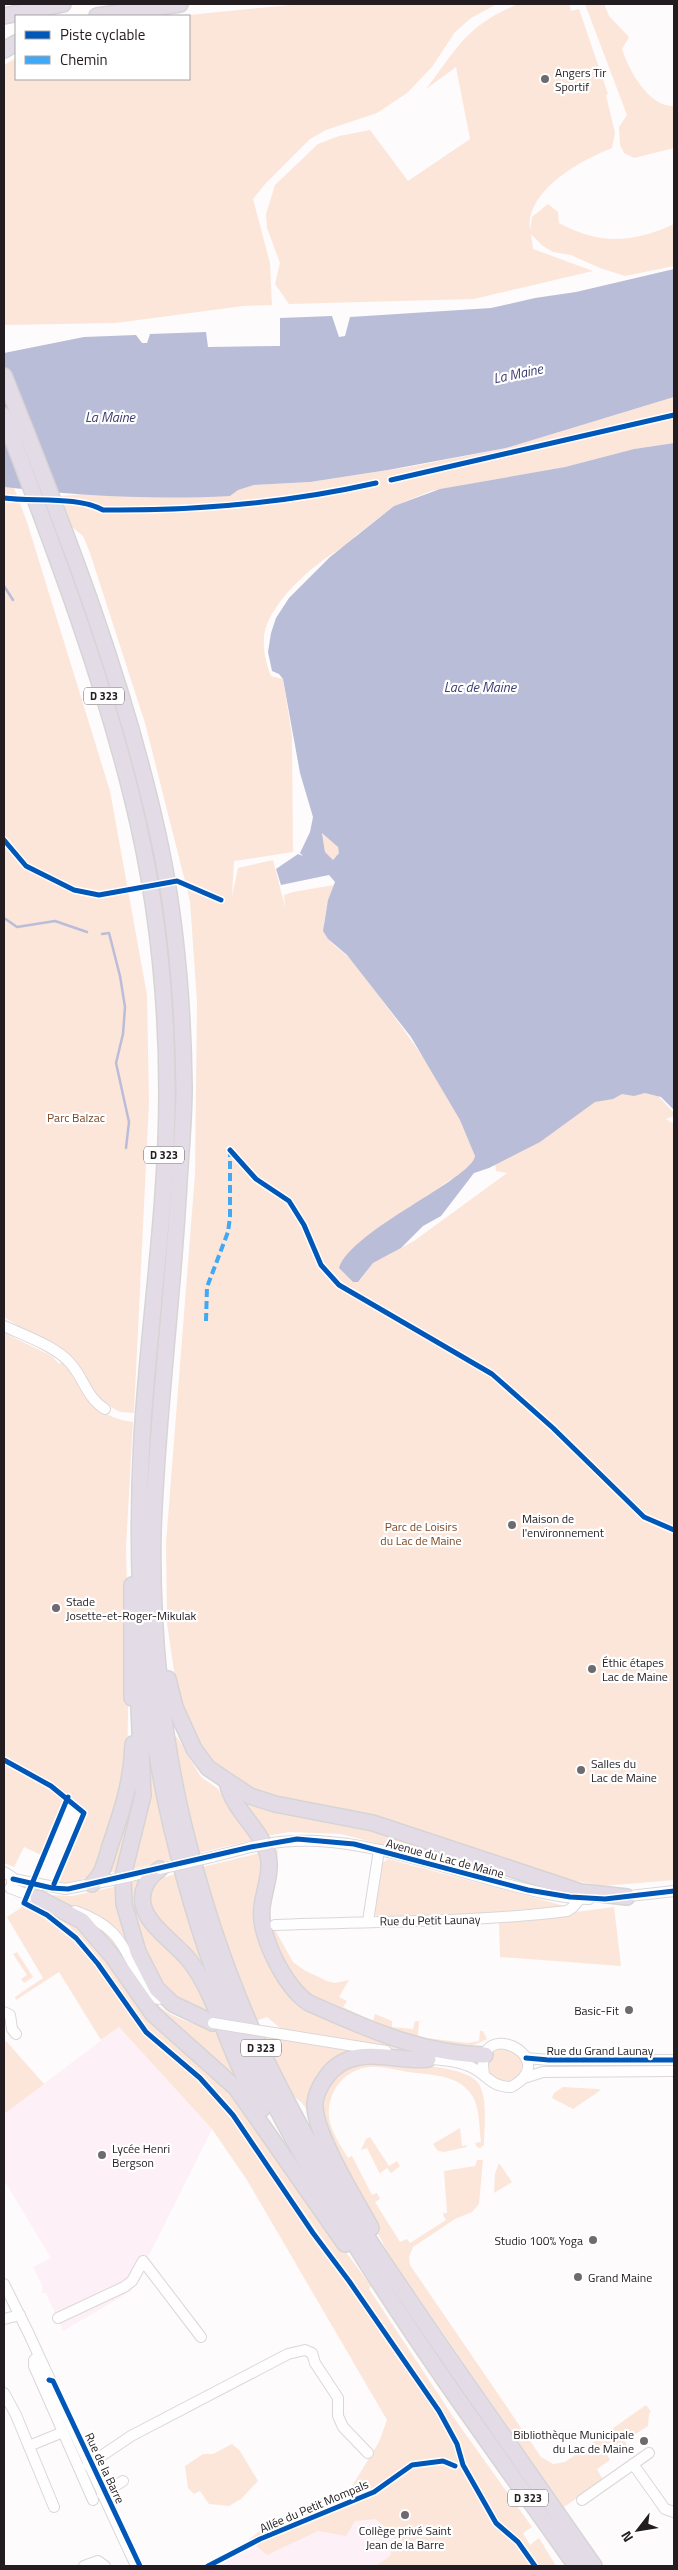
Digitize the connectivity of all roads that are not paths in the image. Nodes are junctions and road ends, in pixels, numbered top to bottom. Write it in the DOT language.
graph roads {
  1 [pos="10,4"];
  2 [pos="63,4"];
  3 [pos="180,4"];
  4 [pos="4,6"];
  5 [pos="104,15"];
  6 [pos="4,16"];
  7 [pos="4,376"];
  8 [pos="4,416"];
  9 [pos="4,1326"];
  10 [pos="105,1409"];
  11 [pos="142,1452"];
  12 [pos="156,1490"];
  13 [pos="132,1585"];
  14 [pos="227,1782"];
  15 [pos="378,1850"];
  16 [pos="160,1869"];
  17 [pos="4,1872"];
  18 [pos="92,1884"];
  19 [pos="9,1886"];
  20 [pos="674,1890"];
  21 [pos="627,1897"];
  22 [pos="38,1898"];
  23 [pos="580,1899"];
  24 [pos="368,1921"];
  25 [pos="275,1926"];
  26 [pos="4,2012"];
  27 [pos="212,2023"];
  28 [pos="16,2034"];
  29 [pos="485,2055"];
  30 [pos="428,2058"];
  31 [pos="526,2058"];
  32 [pos="674,2060"];
  33 [pos="674,2071"];
  34 [pos="484,2074"];
  35 [pos="524,2078"];
  36 [pos="297,2175"];
  37 [pos="4,2284"];
  38 [pos="386,2291"];
  39 [pos="20,2315"];
  40 [pos="58,2318"];
  41 [pos="4,2319"];
  42 [pos="426,2325"];
  43 [pos="201,2337"];
  44 [pos="36,2361"];
  45 [pos="4,2393"];
  46 [pos="8,2411"];
  47 [pos="480,2430"];
  48 [pos="63,2432"];
  49 [pos="29,2446"];
  50 [pos="368,2453"];
  51 [pos="650,2453"];
  52 [pos="88,2464"];
  53 [pos="633,2464"];
  54 [pos="123,2481"];
  55 [pos="102,2494"];
  56 [pos="93,2500"];
  57 [pos="582,2500"];
  58 [pos="54,2507"];
  59 [pos="674,2512"];
  60 [pos="569,2530"];
  61 [pos="84,2566"];
  62 [pos="105,2566"];
  63 [pos="136,2566"];
  64 [pos="567,2566"];
  65 [pos="576,2566"];
  66 [pos="594,2566"];
  67 [pos="601,2566"];
  1 -- 4 [label="highway"];
  2 -- 6 [label="highway"];
  3 -- 5 [label="highway"];
  7 -- 12 [label="highway, D 323"];
  8 -- 11 [label="highway, D 323"];
  9 -- 10 [label="street"];
  11 -- 13 [label="highway"];
  11 -- 38 [label="highway, D 323"];
  12 -- 14 [label="highway"];
  12 -- 42 [label="highway, D 323"];
  13 -- 18 [label="highway"];
  13 -- 27 [label="highway"];
  14 -- 21 [label="highway"];
  14 -- 29 [label="highway"];
  15 -- 16 [label="street, Avenue du Lac de Maine, bridge"];
  15 -- 23 [label="street, Avenue du Lac de Maine"];
  15 -- 24 [label="street"];
  16 -- 18 [label="street, Avenue du Lac de Maine, bridge"];
  16 -- 36 [label="highway"];
  17 -- 19 [label="street"];
  18 -- 19 [label="street, Avenue du Lac de Maine"];
  19 -- 22 [label="street"];
  20 -- 21 [label="street, Avenue du Lac de Maine"];
  21 -- 23 [label="street, Avenue du Lac de Maine"];
  22 -- 27 [label="street"];
  22 -- 36 [label="highway"];
  23 -- 24 [label="street, Rue du Petit Launay"];
  24 -- 25 [label="street, Rue du Petit Launay"];
  26 -- 28 [label="street"];
  27 -- 30 [label="street, bridge"];
  29 -- 31 [label="street"];
  29 -- 34 [label="street"];
  30 -- 34 [label="street"];
  30 -- 42 [label="highway"];
  31 -- 32 [label="street, Rue du Grand Launay"];
  31 -- 35 [label="street"];
  33 -- 35 [label="street, Rue du Grand Launay"];
  34 -- 35 [label="street"];
  36 -- 38 [label="highway"];
  37 -- 39 [label="street, Rue de la Barre"];
  38 -- 47 [label="highway, D 323"];
  39 -- 41 [label="street"];
  39 -- 44 [label="street, Rue de la Barre"];
  40 -- 43 [label="street"];
  42 -- 60 [label="highway, D 323"];
  44 -- 48 [label="street"];
  44 -- 52 [label="street, Rue de la Barre"];
  45 -- 46 [label="street"];
  46 -- 49 [label="street"];
  47 -- 64 [label="highway"];
  47 -- 65 [label="highway, D 323"];
  48 -- 49 [label="street"];
  48 -- 56 [label="street"];
  49 -- 58 [label="street"];
  50 -- 52 [label="street"];
  51 -- 53 [label="street"];
  52 -- 55 [label="street, Rue de la Barre"];
  53 -- 57 [label="street"];
  53 -- 59 [label="street"];
  54 -- 55 [label="street"];
  55 -- 63 [label="street, Rue de la Barre"];
  60 -- 66 [label="highway, D 323"];
  60 -- 67 [label="highway"];
  61 -- 62 [label="street"];
}
